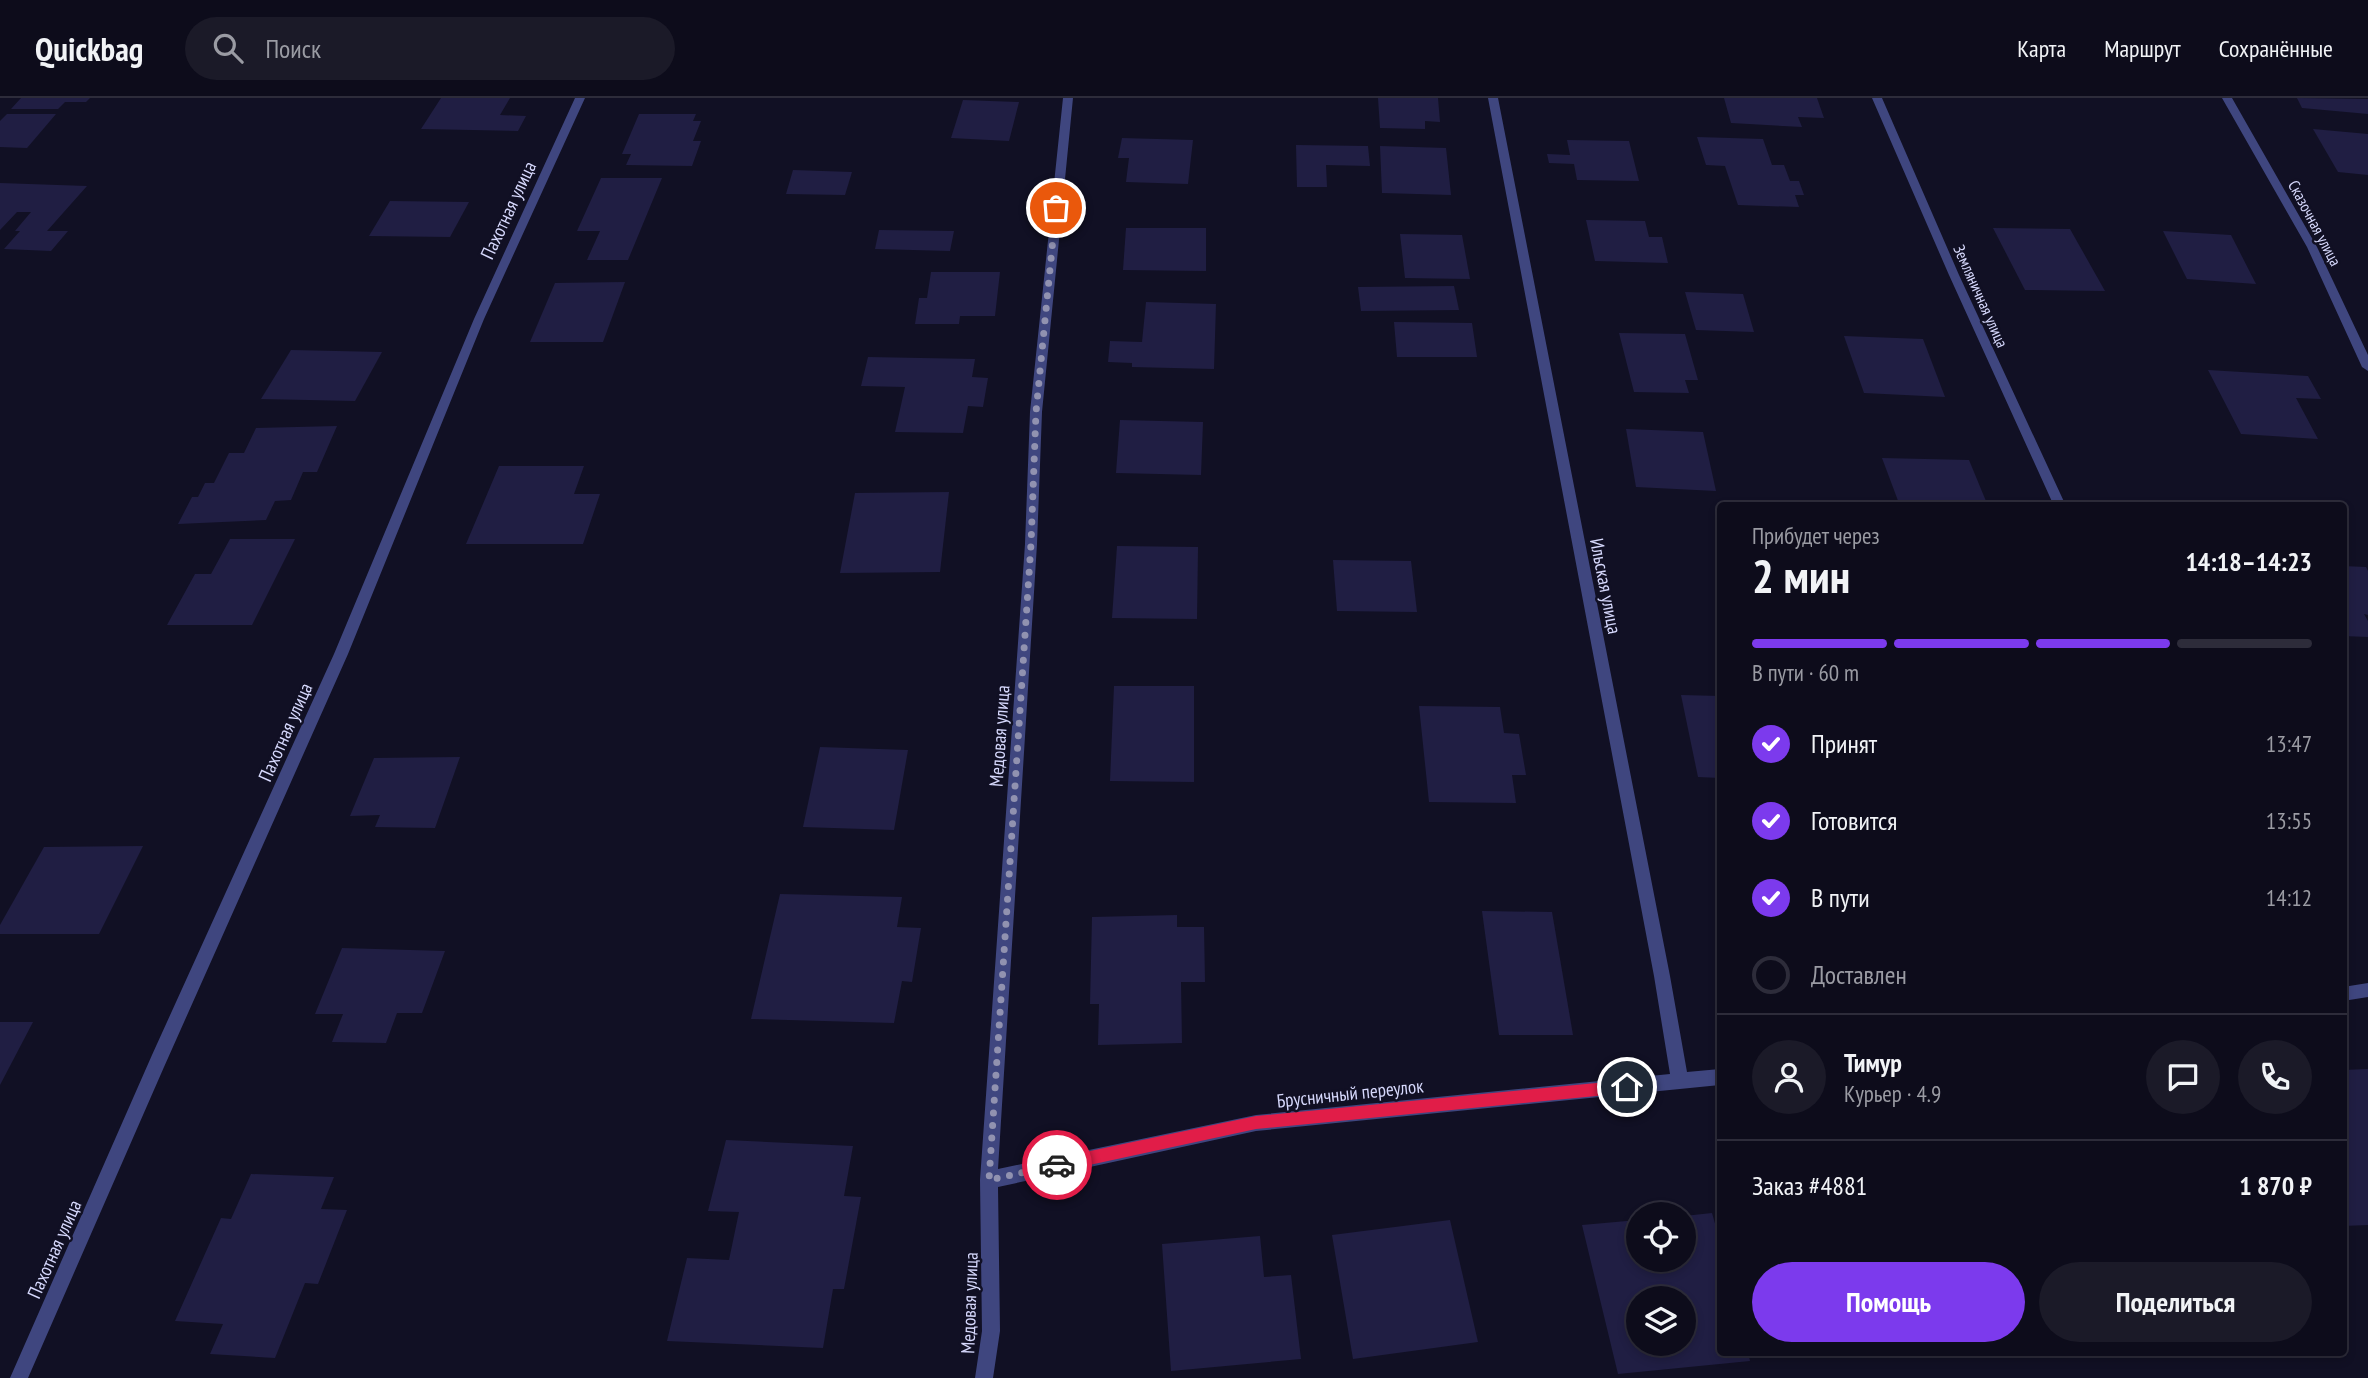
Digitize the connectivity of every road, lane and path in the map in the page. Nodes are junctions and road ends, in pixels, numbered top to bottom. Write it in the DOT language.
graph roads {
  1 [pos="580,98"];
  2 [pos="1068,98"];
  3 [pos="1493,98"];
  4 [pos="1877,98"];
  5 [pos="2227,98"];
  6 [pos="2368,367"];
  7 [pos="2058,502"];
  8 [pos="2368,990"];
  9 [pos="2347,993"];
  10 [pos="1717,1077"];
  11 [pos="1680,1082"];
  12 [pos="989,1180"];
  13 [pos="19,1378"];
  14 [pos="984,1378"];
  1 -- 13 [label="street, Пахотная улица"];
  2 -- 12 [label="street, Медовая улица"];
  3 -- 11 [label="street, Ильская улица"];
  4 -- 7 [label="street, Земляничная улица"];
  5 -- 6 [label="street, Сказочная улица"];
  8 -- 9 [label="street"];
  10 -- 11 [label="street, Брусничный переулок"];
  11 -- 12 [label="street, Брусничный переулок"];
  12 -- 14 [label="street, Медовая улица"];
}
